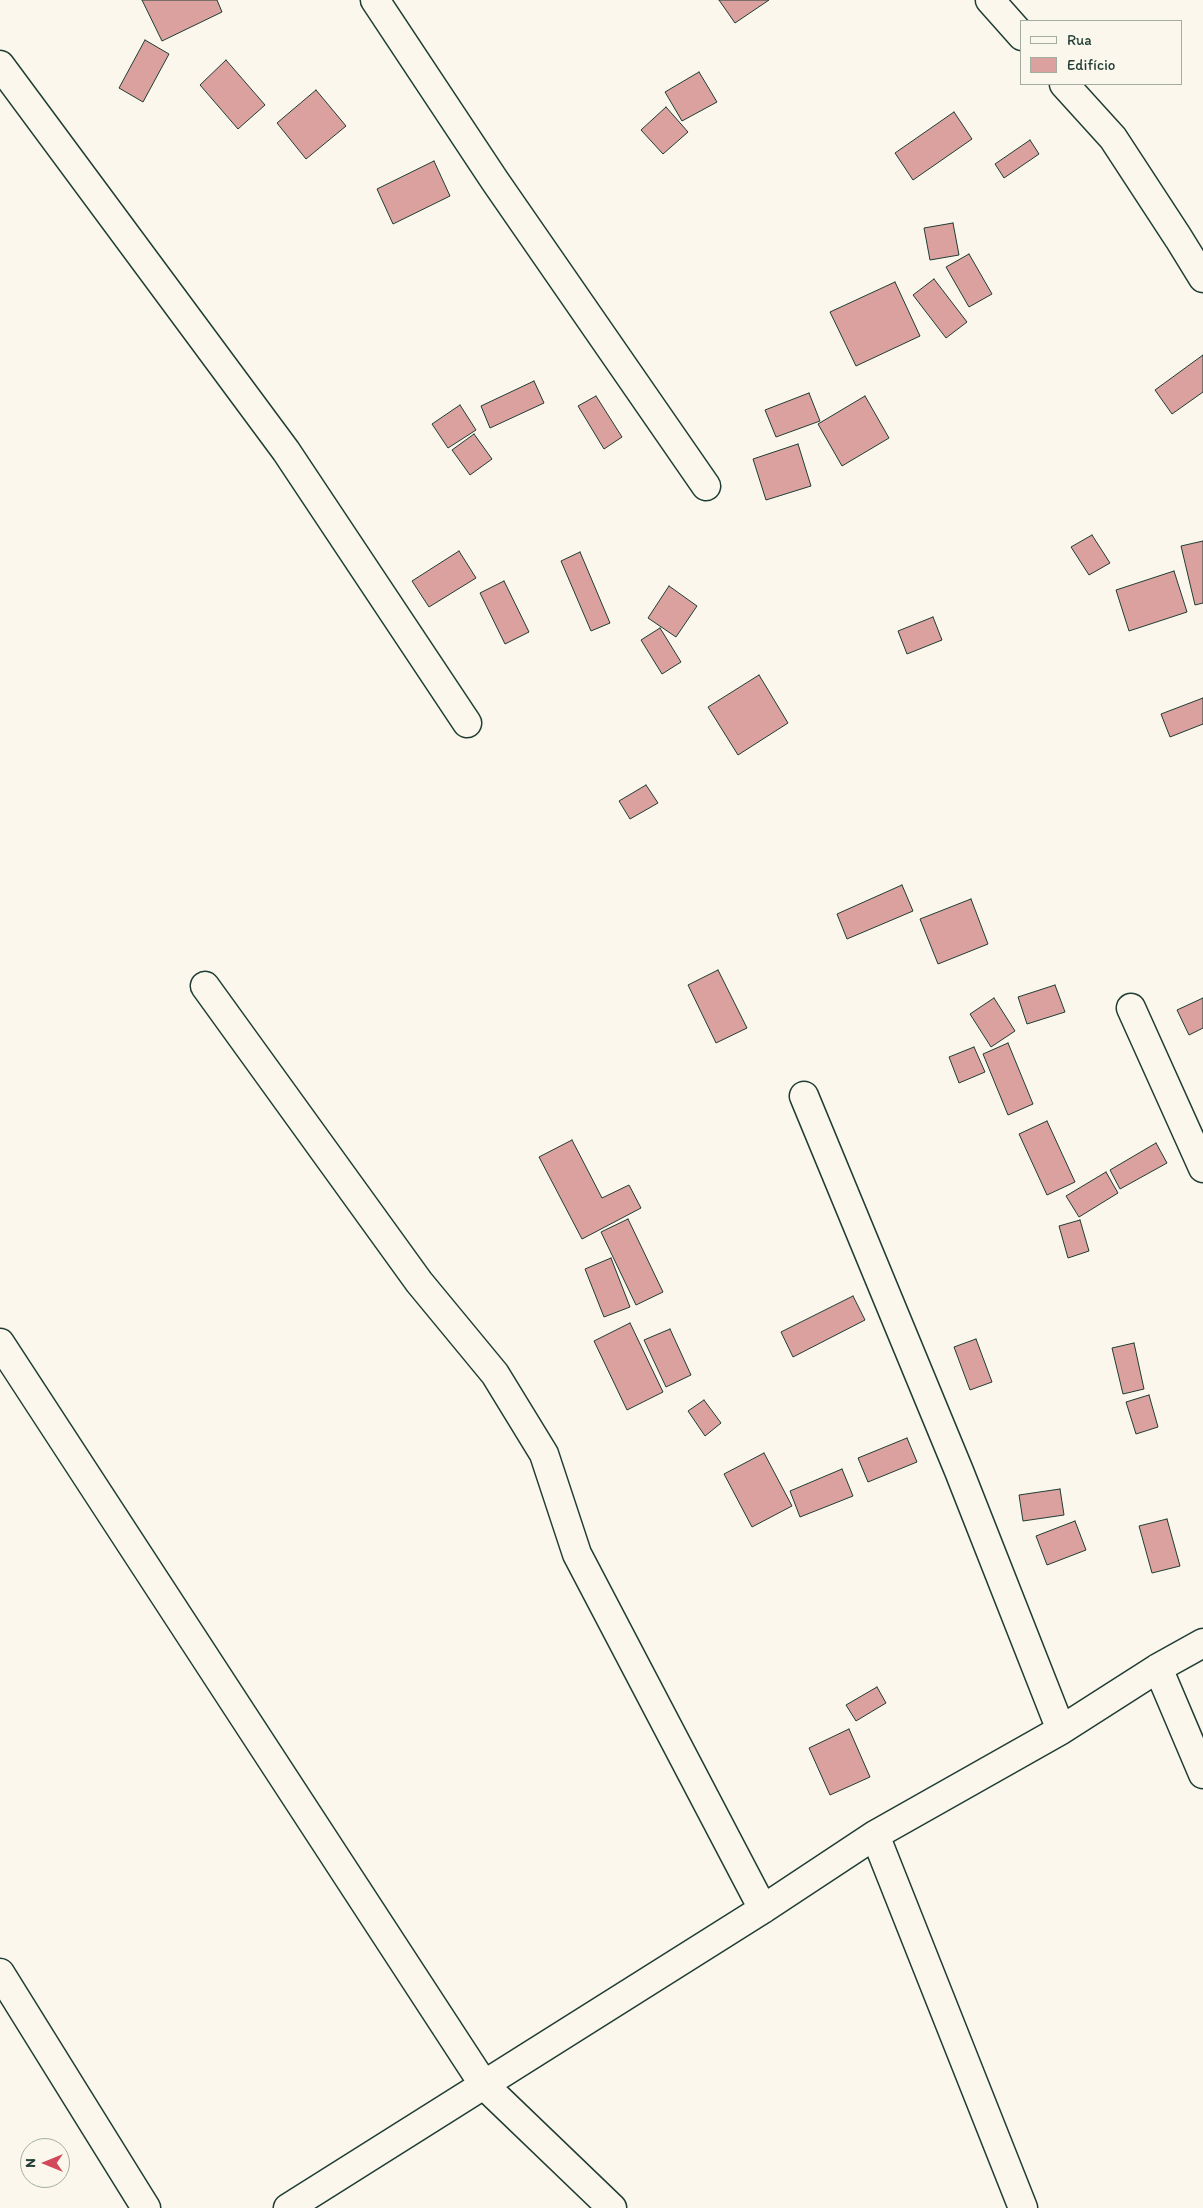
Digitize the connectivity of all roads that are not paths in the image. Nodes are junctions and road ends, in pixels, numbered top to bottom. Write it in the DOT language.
graph roads {
  1 [pos="375,0"];
  2 [pos="990,0"];
  3 [pos="1020,34"];
  4 [pos="0,65"];
  5 [pos="1065,85"];
  6 [pos="1203,278"];
  7 [pos="706,486"];
  8 [pos="467,724"];
  9 [pos="205,986"];
  10 [pos="1131,1008"];
  11 [pos="804,1096"];
  12 [pos="1203,1168"];
  13 [pos="0,1343"];
  14 [pos="1203,1643"];
  15 [pos="1158,1668"];
  16 [pos="1061,1730"];
  17 [pos="1203,1774"];
  18 [pos="875,1835"];
  19 [pos="763,1909"];
  20 [pos="0,1973"];
  21 [pos="484,2085"];
  22 [pos="146,2208"];
  23 [pos="288,2208"];
  24 [pos="612,2208"];
  25 [pos="1023,2208"];
  1 -- 7 [label="street"];
  2 -- 3 [label="street"];
  4 -- 8 [label="street"];
  5 -- 6 [label="street"];
  9 -- 19 [label="street"];
  10 -- 12 [label="street"];
  11 -- 16 [label="street"];
  13 -- 21 [label="street"];
  14 -- 15 [label="street"];
  15 -- 16 [label="street"];
  15 -- 17 [label="street"];
  16 -- 18 [label="street"];
  18 -- 19 [label="street"];
  18 -- 25 [label="street"];
  19 -- 21 [label="street"];
  20 -- 22 [label="street"];
  21 -- 23 [label="street"];
  21 -- 24 [label="street"];
}
